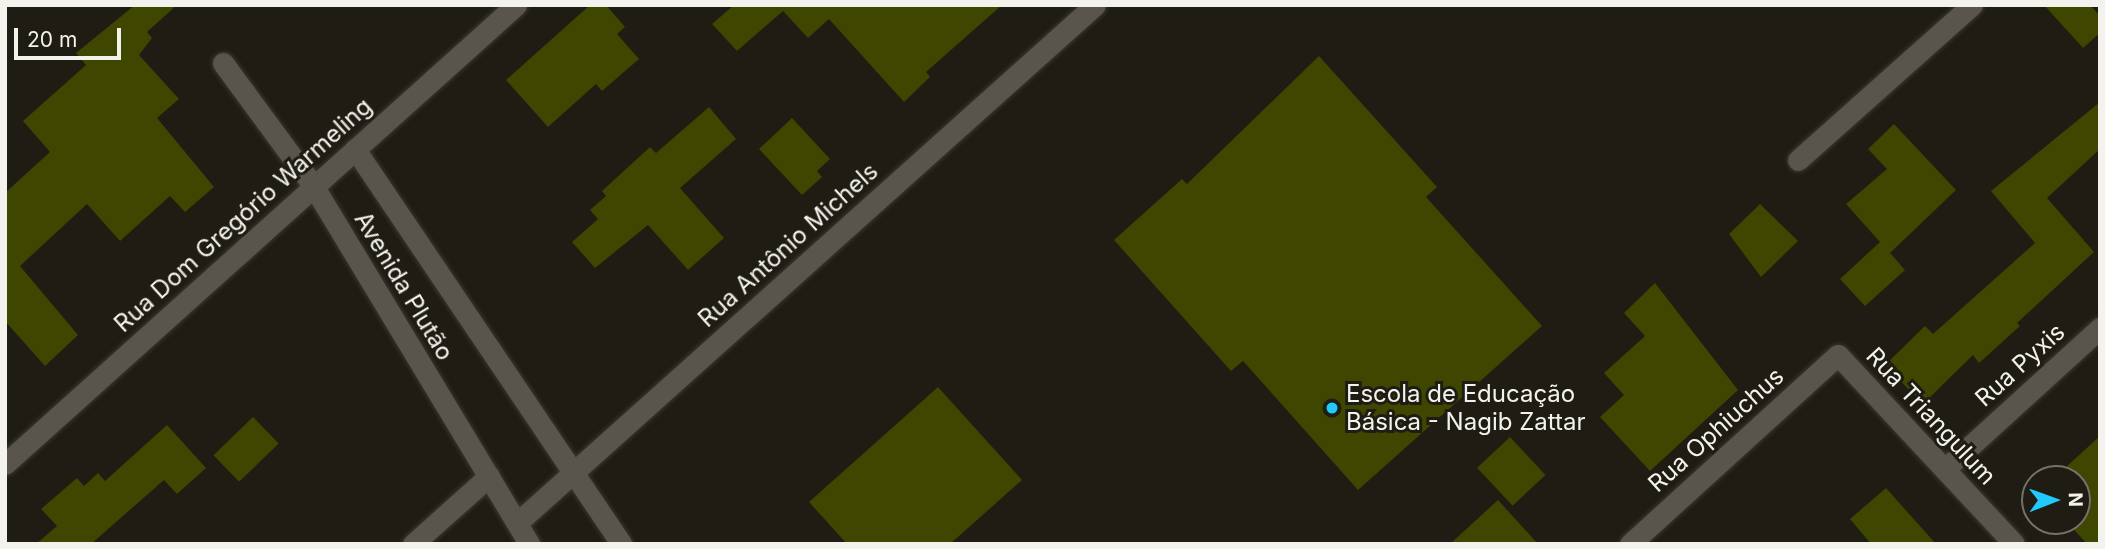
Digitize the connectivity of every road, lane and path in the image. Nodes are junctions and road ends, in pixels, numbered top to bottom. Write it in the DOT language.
graph roads {
  1 [pos="516,5"];
  2 [pos="1095,5"];
  3 [pos="1972,5"];
  4 [pos="223,63"];
  5 [pos="355,149"];
  6 [pos="1798,160"];
  7 [pos="314,187"];
  8 [pos="2100,328"];
  9 [pos="1838,355"];
  10 [pos="5,464"];
  11 [pos="1945,469"];
  12 [pos="576,470"];
  13 [pos="489,476"];
  14 [pos="517,523"];
  15 [pos="413,544"];
  16 [pos="529,544"];
  17 [pos="621,544"];
  18 [pos="1630,544"];
  19 [pos="2014,544"];
  1 -- 5 [label="street, Rua Dom Gregório Warmeling"];
  2 -- 12 [label="street, Rua Antônio Michels"];
  3 -- 6 [label="street"];
  4 -- 7 [label="street, Avenida Plutão"];
  5 -- 7 [label="street, Rua Dom Gregório Warmeling"];
  5 -- 12 [label="street, Avenida Plutão"];
  7 -- 10 [label="street, Rua Dom Gregório Warmeling"];
  7 -- 13 [label="street, Avenida Plutão"];
  8 -- 11 [label="street, Rua Pyxis"];
  9 -- 11 [label="street, Rua Triangulum"];
  9 -- 18 [label="street, Rua Ophiuchus"];
  11 -- 19 [label="street, Rua Triangulum"];
  12 -- 14 [label="street, Rua Antônio Michels"];
  12 -- 17 [label="street, Avenida Plutão"];
  13 -- 14 [label="street, Avenida Plutão"];
  13 -- 15 [label="street"];
  14 -- 16 [label="street, Avenida Plutão"];
}
